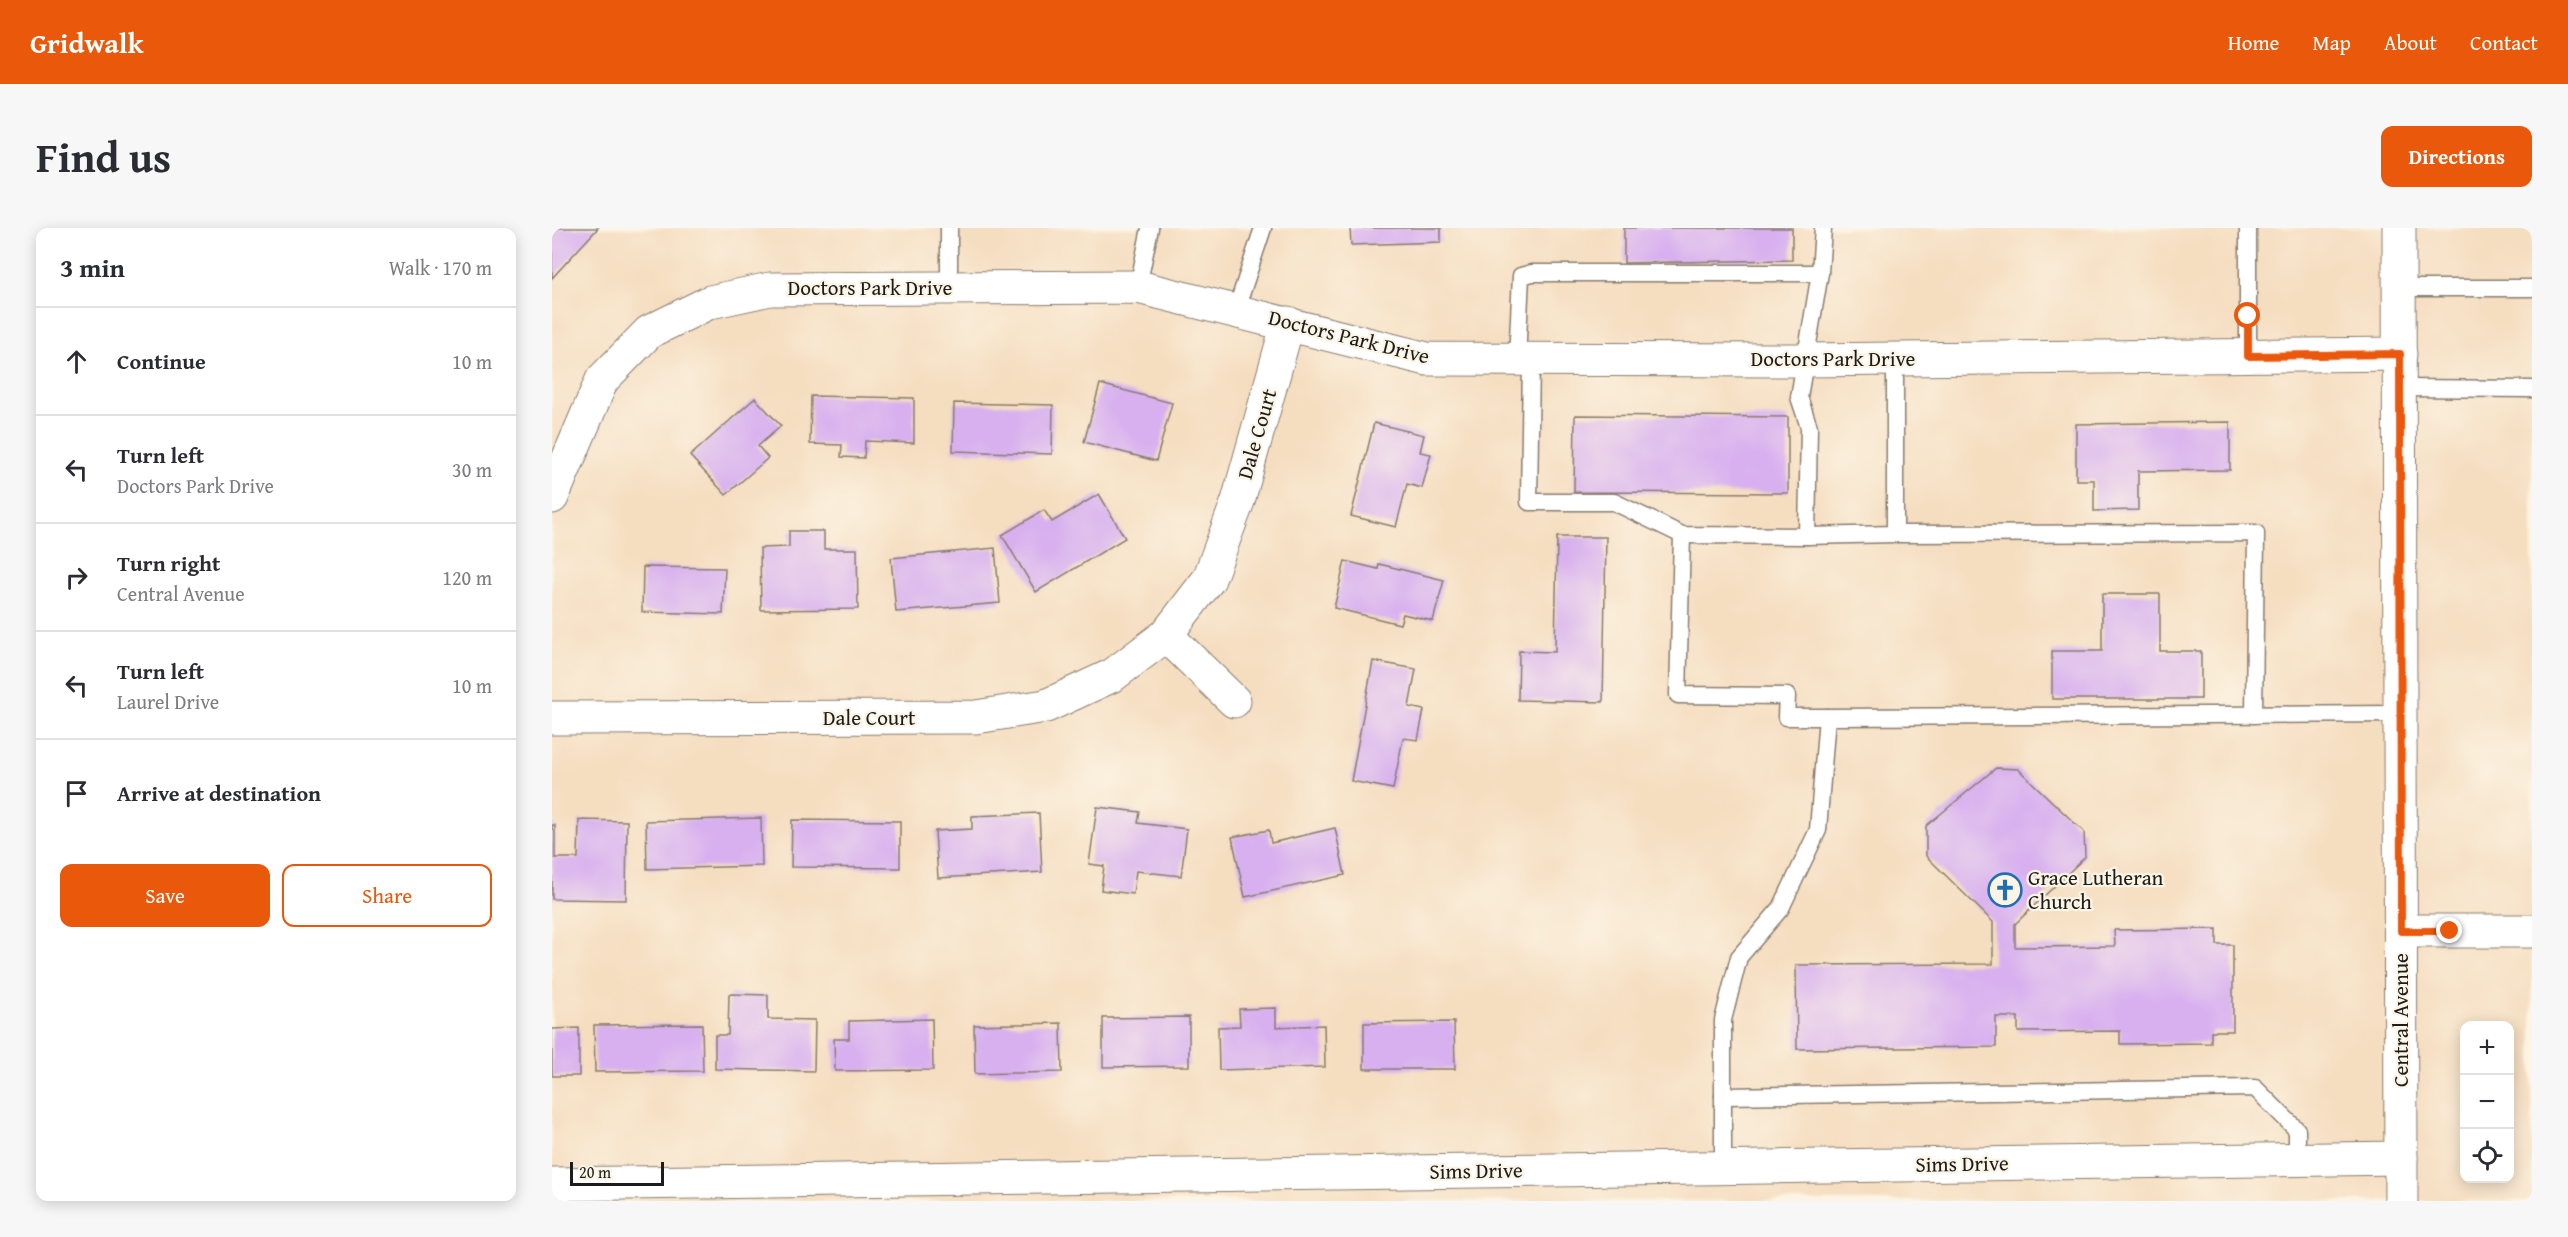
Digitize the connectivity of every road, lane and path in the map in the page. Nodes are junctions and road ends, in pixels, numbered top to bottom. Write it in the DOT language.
graph roads {
  1 [pos="949,228"];
  2 [pos="1150,228"];
  3 [pos="1263,228"];
  4 [pos="1823,228"];
  5 [pos="2248,228"];
  6 [pos="2399,228"];
  7 [pos="1820,273"];
  8 [pos="1138,286"];
  9 [pos="949,288"];
  10 [pos="2400,288"];
  11 [pos="2532,288"];
  12 [pos="1236,310"];
  13 [pos="1288,322"];
  14 [pos="2400,354"];
  15 [pos="2248,356"];
  16 [pos="1895,359"];
  17 [pos="1524,360"];
  18 [pos="1805,360"];
  19 [pos="2400,388"];
  20 [pos="2532,389"];
  21 [pos="552,497"];
  22 [pos="1895,534"];
  23 [pos="1682,535"];
  24 [pos="1807,536"];
  25 [pos="1166,636"];
  26 [pos="1234,701"];
  27 [pos="2400,714"];
  28 [pos="2254,715"];
  29 [pos="1827,717"];
  30 [pos="552,718"];
  31 [pos="2401,931"];
  32 [pos="2532,931"];
  33 [pos="1723,1096"];
  34 [pos="2401,1158"];
  35 [pos="2297,1159"];
  36 [pos="1723,1168"];
  37 [pos="552,1184"];
  38 [pos="2401,1201"];
  1 -- 9 [label="lane"];
  2 -- 8 [label="lane"];
  3 -- 12 [label="lane"];
  4 -- 7 [label="lane"];
  5 -- 15 [label="lane"];
  6 -- 10 [label="street, Central Avenue"];
  7 -- 17 [label="lane"];
  7 -- 18 [label="lane"];
  8 -- 9 [label="street, Doctors Park Drive"];
  8 -- 12 [label="street, Doctors Park Drive"];
  9 -- 21 [label="street, Doctors Park Drive"];
  10 -- 11 [label="lane"];
  10 -- 14 [label="street, Central Avenue"];
  12 -- 13 [label="street, Doctors Park Drive"];
  13 -- 17 [label="street, Doctors Park Drive"];
  13 -- 25 [label="street, Dale Court"];
  14 -- 15 [label="street, Doctors Park Drive"];
  14 -- 19 [label="street, Central Avenue"];
  15 -- 16 [label="street, Doctors Park Drive"];
  16 -- 18 [label="street, Doctors Park Drive"];
  16 -- 22 [label="lane"];
  17 -- 18 [label="street, Doctors Park Drive"];
  17 -- 23 [label="lane"];
  18 -- 24 [label="lane"];
  19 -- 20 [label="lane"];
  19 -- 27 [label="street, Central Avenue"];
  22 -- 24 [label="lane"];
  22 -- 28 [label="lane"];
  23 -- 24 [label="lane"];
  23 -- 29 [label="lane"];
  25 -- 26 [label="street"];
  25 -- 30 [label="street, Dale Court"];
  27 -- 28 [label="lane"];
  27 -- 31 [label="street, Central Avenue"];
  28 -- 29 [label="lane"];
  29 -- 33 [label="lane"];
  31 -- 32 [label="street"];
  31 -- 34 [label="street, Central Avenue"];
  33 -- 35 [label="lane"];
  33 -- 36 [label="lane"];
  34 -- 35 [label="street, Sims Drive"];
  34 -- 38 [label="street, Central Avenue"];
  35 -- 36 [label="street, Sims Drive"];
  36 -- 37 [label="street, Sims Drive"];
}
